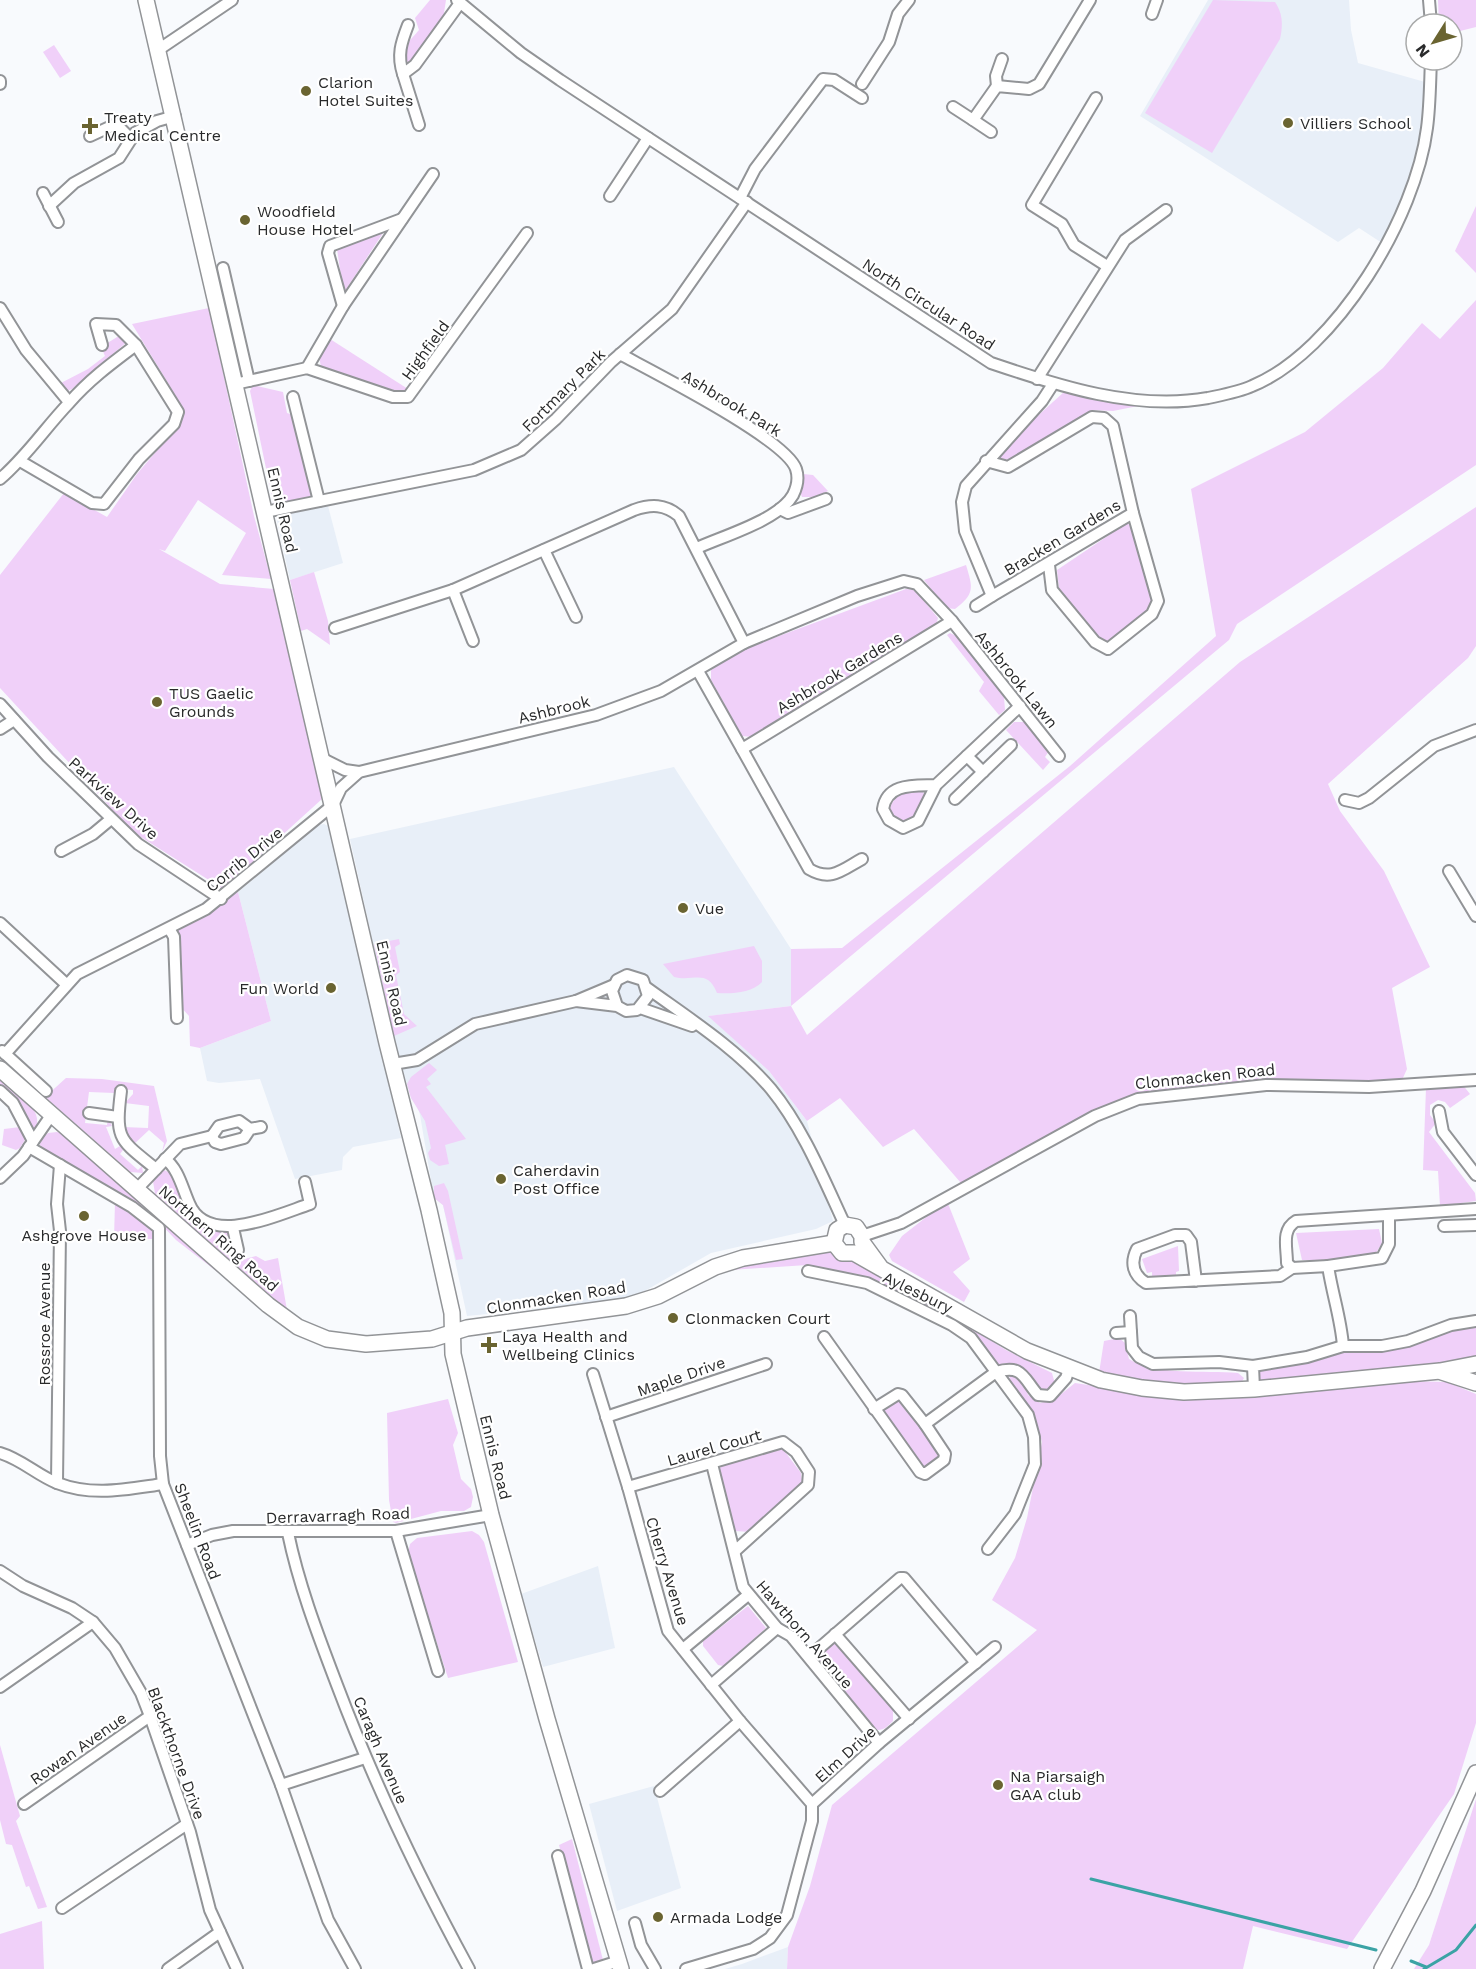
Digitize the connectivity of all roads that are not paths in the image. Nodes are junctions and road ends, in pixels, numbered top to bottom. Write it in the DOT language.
graph roads {
  1 [pos="146,0"];
  2 [pos="232,0"];
  3 [pos="909,0"];
  4 [pos="1090,0"];
  5 [pos="1157,0"];
  6 [pos="458,1"];
  7 [pos="1152,14"];
  8 [pos="408,25"];
  9 [pos="158,50"];
  10 [pos="1002,59"];
  11 [pos="1430,72"];
  12 [pos="403,75"];
  13 [pos="862,84"];
  14 [pos="997,86"];
  15 [pos="862,98"];
  16 [pos="1096,98"];
  17 [pos="954,107"];
  18 [pos="175,116"];
  19 [pos="973,120"];
  20 [pos="419,125"];
  21 [pos="991,132"];
  22 [pos="90,136"];
  23 [pos="130,138"];
  24 [pos="648,138"];
  25 [pos="433,174"];
  26 [pos="43,193"];
  27 [pos="610,196"];
  28 [pos="743,200"];
  29 [pos="49,206"];
  30 [pos="1166,210"];
  31 [pos="402,219"];
  32 [pos="58,222"];
  33 [pos="527,233"];
  34 [pos="1107,266"];
  35 [pos="223,268"];
  36 [pos="343,306"];
  37 [pos="0,308"];
  38 [pos="102,345"];
  39 [pos="136,345"];
  40 [pos="620,354"];
  41 [pos="307,368"];
  42 [pos="1037,378"];
  43 [pos="242,382"];
  44 [pos="1053,384"];
  45 [pos="293,397"];
  46 [pos="69,402"];
  47 [pos="20,461"];
  48 [pos="986,461"];
  49 [pos="0,479"];
  50 [pos="792,497"];
  51 [pos="826,499"];
  52 [pos="319,501"];
  53 [pos="808,505"];
  54 [pos="780,509"];
  55 [pos="264,512"];
  56 [pos="1133,513"];
  57 [pos="697,548"];
  58 [pos="544,550"];
  59 [pos="1048,565"];
  60 [pos="453,590"];
  61 [pos="992,596"];
  62 [pos="976,606"];
  63 [pos="576,617"];
  64 [pos="952,621"];
  65 [pos="335,628"];
  66 [pos="473,641"];
  67 [pos="744,643"];
  68 [pos="698,671"];
  69 [pos="0,704"];
  70 [pos="1020,706"];
  71 [pos="14,720"];
  72 [pos="0,729"];
  73 [pos="1476,730"];
  74 [pos="1011,745"];
  75 [pos="742,748"];
  76 [pos="968,756"];
  77 [pos="1059,756"];
  78 [pos="323,759"];
  79 [pos="359,772"];
  80 [pos="983,772"];
  81 [pos="936,785"];
  82 [pos="955,799"];
  83 [pos="1345,800"];
  84 [pos="333,805"];
  85 [pos="111,819"];
  86 [pos="61,851"];
  87 [pos="862,859"];
  88 [pos="1449,871"];
  89 [pos="1476,892"];
  90 [pos="1466,898"];
  91 [pos="221,899"];
  92 [pos="1476,916"];
  93 [pos="0,923"];
  94 [pos="170,930"];
  95 [pos="66,984"];
  96 [pos="614,985"];
  97 [pos="647,988"];
  98 [pos="576,1001"];
  99 [pos="617,1006"];
  100 [pos="640,1008"];
  101 [pos="177,1018"];
  102 [pos="711,1035"];
  103 [pos="3,1051"];
  104 [pos="393,1064"];
  105 [pos="0,1069"];
  106 [pos="1476,1080"];
  107 [pos="0,1091"];
  108 [pos="46,1091"];
  109 [pos="121,1091"];
  110 [pos="1439,1111"];
  111 [pos="89,1113"];
  112 [pos="52,1114"];
  113 [pos="118,1117"];
  114 [pos="261,1127"];
  115 [pos="250,1129"];
  116 [pos="212,1136"];
  117 [pos="31,1144"];
  118 [pos="165,1159"];
  119 [pos="60,1166"];
  120 [pos="156,1169"];
  121 [pos="1476,1175"];
  122 [pos="0,1178"];
  123 [pos="305,1182"];
  124 [pos="136,1190"];
  125 [pos="1476,1209"];
  126 [pos="1389,1217"];
  127 [pos="845,1225"];
  128 [pos="1476,1225"];
  129 [pos="1444,1226"];
  130 [pos="233,1228"];
  131 [pos="834,1243"];
  132 [pos="860,1244"];
  133 [pos="238,1250"];
  134 [pos="1328,1266"];
  135 [pos="1292,1268"];
  136 [pos="808,1271"];
  137 [pos="1196,1281"];
  138 [pos="1130,1316"];
  139 [pos="1476,1321"];
  140 [pos="1131,1332"];
  141 [pos="453,1333"];
  142 [pos="1116,1333"];
  143 [pos="824,1337"];
  144 [pos="1343,1346"];
  145 [pos="766,1364"];
  146 [pos="1476,1364"];
  147 [pos="1253,1366"];
  148 [pos="1069,1369"];
  149 [pos="1440,1371"];
  150 [pos="996,1372"];
  151 [pos="593,1374"];
  152 [pos="1476,1383"];
  153 [pos="1254,1389"];
  154 [pos="874,1410"];
  155 [pos="606,1417"];
  156 [pos="925,1424"];
  157 [pos="0,1453"];
  158 [pos="712,1464"];
  159 [pos="57,1483"];
  160 [pos="163,1484"];
  161 [pos="628,1487"];
  162 [pos="491,1515"];
  163 [pos="396,1531"];
  164 [pos="288,1533"];
  165 [pos="730,1533"];
  166 [pos="748,1540"];
  167 [pos="187,1545"];
  168 [pos="988,1549"];
  169 [pos="735,1551"];
  170 [pos="0,1572"];
  171 [pos="748,1595"];
  172 [pos="93,1622"];
  173 [pos="777,1628"];
  174 [pos="835,1634"];
  175 [pos="995,1647"];
  176 [pos="683,1649"];
  177 [pos="809,1658"];
  178 [pos="976,1663"];
  179 [pos="438,1671"];
  180 [pos="711,1685"];
  181 [pos="0,1687"];
  182 [pos="150,1716"];
  183 [pos="909,1719"];
  184 [pos="740,1721"];
  185 [pos="879,1743"];
  186 [pos="365,1758"];
  187 [pos="1476,1773"];
  188 [pos="281,1785"];
  189 [pos="660,1791"];
  190 [pos="24,1804"];
  191 [pos="812,1804"];
  192 [pos="187,1824"];
  193 [pos="558,1856"];
  194 [pos="62,1908"];
  195 [pos="635,1923"];
  196 [pos="220,1932"];
  197 [pos="620,1965"];
  198 [pos="168,1969"];
  199 [pos="237,1969"];
  200 [pos="355,1969"];
  201 [pos="469,1969"];
  202 [pos="588,1969"];
  203 [pos="594,1969"];
  204 [pos="655,1969"];
  205 [pos="686,1969"];
  206 [pos="1382,1969"];
  1 -- 9 [label="main road, Ennis Road"];
  2 -- 9 [label="street"];
  3 -- 13 [label="street"];
  4 -- 14 [label="street"];
  5 -- 7 [label="street"];
  6 -- 12 [label="street"];
  6 -- 24 [label="street, North Circular Road"];
  8 -- 12 [label="street"];
  9 -- 18 [label="main road, Ennis Road"];
  10 -- 14 [label="street"];
  11 -- 44 [label="street, North Circular Road"];
  12 -- 20 [label="street"];
  14 -- 19 [label="street"];
  15 -- 28 [label="street, Fortmary Park"];
  16 -- 34 [label="street"];
  17 -- 19 [label="street"];
  18 -- 23 [label="street"];
  18 -- 43 [label="main road, Ennis Road"];
  19 -- 21 [label="street"];
  22 -- 23 [label="street"];
  23 -- 29 [label="street"];
  24 -- 27 [label="street"];
  24 -- 28 [label="street, North Circular Road"];
  25 -- 31 [label="street"];
  26 -- 29 [label="street"];
  28 -- 40 [label="street, Fortmary Park"];
  28 -- 42 [label="street, North Circular Road"];
  29 -- 32 [label="street"];
  30 -- 34 [label="street"];
  31 -- 36 [label="street"];
  31 -- 36 [label="street"];
  33 -- 41 [label="street, Highfield"];
  34 -- 42 [label="street"];
  35 -- 43 [label="street"];
  36 -- 41 [label="street"];
  37 -- 46 [label="street"];
  38 -- 39 [label="street"];
  39 -- 46 [label="street"];
  39 -- 47 [label="street"];
  40 -- 50 [label="street, Ashbrook Park"];
  40 -- 52 [label="street, Fortmary Park"];
  41 -- 43 [label="street"];
  42 -- 44 [label="street, North Circular Road"];
  43 -- 55 [label="main road, Ennis Road"];
  44 -- 48 [label="street, Bracken Gardens"];
  45 -- 52 [label="street"];
  46 -- 47 [label="street"];
  47 -- 49 [label="street"];
  48 -- 56 [label="street, Bracken Gardens"];
  48 -- 61 [label="street, Bracken Gardens"];
  50 -- 53 [label="street"];
  50 -- 54 [label="street"];
  51 -- 53 [label="street"];
  52 -- 55 [label="street, Fortmary Park"];
  53 -- 54 [label="street"];
  54 -- 57 [label="street"];
  55 -- 78 [label="main road, Ennis Road"];
  56 -- 59 [label="street, Bracken Gardens"];
  56 -- 59 [label="street"];
  57 -- 58 [label="street"];
  57 -- 67 [label="street"];
  58 -- 60 [label="street"];
  58 -- 63 [label="street"];
  59 -- 61 [label="street, Bracken Gardens"];
  60 -- 65 [label="street"];
  60 -- 66 [label="street"];
  61 -- 62 [label="street, Bracken Gardens"];
  64 -- 67 [label="street, Ashbrook"];
  64 -- 70 [label="street, Ashbrook Lawn"];
  64 -- 75 [label="street, Ashbrook Gardens"];
  67 -- 68 [label="street, Ashbrook"];
  68 -- 75 [label="street"];
  68 -- 79 [label="street, Ashbrook"];
  69 -- 71 [label="street, Parkview Drive"];
  70 -- 76 [label="street"];
  70 -- 77 [label="street, Ashbrook Lawn"];
  71 -- 72 [label="street"];
  71 -- 85 [label="street, Parkview Drive"];
  73 -- 83 [label="street"];
  74 -- 80 [label="street"];
  75 -- 87 [label="street"];
  76 -- 80 [label="street"];
  76 -- 81 [label="street"];
  78 -- 79 [label="street"];
  78 -- 84 [label="main road, Ennis Road"];
  79 -- 84 [label="street"];
  80 -- 82 [label="street"];
  81 -- 81 [label="street"];
  84 -- 91 [label="street, Corrib Drive"];
  84 -- 104 [label="main road, Ennis Road"];
  85 -- 86 [label="street"];
  85 -- 91 [label="street, Parkview Drive"];
  88 -- 90 [label="street"];
  89 -- 90 [label="street"];
  90 -- 92 [label="street"];
  91 -- 94 [label="street, Corrib Drive"];
  93 -- 95 [label="street"];
  94 -- 95 [label="street, Corrib Drive"];
  94 -- 101 [label="street"];
  95 -- 103 [label="street, Corrib Drive"];
  96 -- 97 [label="street"];
  96 -- 98 [label="street"];
  96 -- 99 [label="street"];
  97 -- 100 [label="street"];
  97 -- 102 [label="street"];
  98 -- 99 [label="street"];
  98 -- 104 [label="street"];
  99 -- 100 [label="street"];
  100 -- 102 [label="street"];
  102 -- 127 [label="street"];
  103 -- 108 [label="street"];
  104 -- 141 [label="main road, Ennis Road"];
  105 -- 112 [label="main road, Northern Ring Road"];
  106 -- 132 [label="street, Clonmacken Road"];
  107 -- 117 [label="street"];
  109 -- 113 [label="street"];
  110 -- 121 [label="street"];
  111 -- 113 [label="street"];
  112 -- 117 [label="street"];
  112 -- 124 [label="main road, Northern Ring Road"];
  113 -- 120 [label="street"];
  114 -- 115 [label="street"];
  115 -- 116 [label="street"];
  115 -- 116 [label="street"];
  116 -- 118 [label="street"];
  117 -- 119 [label="street, Sheelin Road"];
  117 -- 122 [label="street"];
  118 -- 120 [label="street"];
  118 -- 130 [label="street"];
  119 -- 159 [label="street, Rossroe Avenue"];
  119 -- 160 [label="street, Sheelin Road"];
  120 -- 124 [label="street"];
  123 -- 130 [label="street"];
  124 -- 141 [label="main road, Northern Ring Road"];
  125 -- 126 [label="street"];
  126 -- 134 [label="street"];
  126 -- 135 [label="street"];
  127 -- 131 [label="main road"];
  127 -- 132 [label="main road"];
  128 -- 129 [label="street"];
  130 -- 133 [label="street"];
  131 -- 132 [label="main road"];
  131 -- 141 [label="main road, Clonmacken Road"];
  132 -- 148 [label="main road"];
  134 -- 135 [label="street"];
  134 -- 144 [label="street"];
  135 -- 137 [label="street"];
  136 -- 150 [label="street, Aylesbury"];
  137 -- 137 [label="street"];
  138 -- 140 [label="street"];
  139 -- 144 [label="street"];
  140 -- 142 [label="street"];
  140 -- 147 [label="street"];
  141 -- 162 [label="main road, Ennis Road"];
  143 -- 154 [label="street"];
  144 -- 147 [label="street"];
  145 -- 155 [label="street, Maple Drive"];
  146 -- 149 [label="main road"];
  147 -- 153 [label="street"];
  148 -- 150 [label="street"];
  148 -- 153 [label="main road"];
  149 -- 152 [label="main road"];
  149 -- 153 [label="main road"];
  150 -- 156 [label="street"];
  150 -- 168 [label="street, Aylesbury"];
  151 -- 155 [label="street, Cherry Avenue"];
  154 -- 156 [label="street"];
  154 -- 156 [label="street"];
  155 -- 161 [label="street, Cherry Avenue"];
  157 -- 159 [label="street"];
  158 -- 161 [label="street, Laurel Court"];
  158 -- 165 [label="street, Hawthorn Avenue"];
  158 -- 166 [label="street, Laurel Court"];
  159 -- 160 [label="street"];
  160 -- 167 [label="street, Sheelin Road"];
  161 -- 176 [label="street, Cherry Avenue"];
  162 -- 163 [label="street, Derravarragh Road"];
  162 -- 197 [label="main road, Ennis Road"];
  163 -- 164 [label="street, Derravarragh Road"];
  163 -- 179 [label="street"];
  164 -- 167 [label="street, Derravarragh Road"];
  164 -- 186 [label="street, Caragh Avenue"];
  165 -- 166 [label="street"];
  165 -- 169 [label="street, Hawthorn Avenue"];
  166 -- 169 [label="street, Laurel Court"];
  167 -- 188 [label="street, Sheelin Road"];
  169 -- 171 [label="street, Hawthorn Avenue"];
  170 -- 172 [label="street, Blackthorne Drive"];
  171 -- 173 [label="street, Hawthorn Avenue"];
  171 -- 176 [label="street"];
  172 -- 181 [label="street"];
  172 -- 182 [label="street, Blackthorne Drive"];
  173 -- 177 [label="street, Hawthorn Avenue"];
  173 -- 180 [label="street"];
  174 -- 177 [label="street"];
  174 -- 178 [label="street"];
  174 -- 183 [label="street"];
  175 -- 178 [label="street, Elm Drive"];
  176 -- 180 [label="street, Cherry Avenue"];
  177 -- 185 [label="street, Hawthorn Avenue"];
  178 -- 183 [label="street, Elm Drive"];
  180 -- 184 [label="street, Cherry Avenue"];
  182 -- 190 [label="street, Rowan Avenue"];
  182 -- 192 [label="street, Blackthorne Drive"];
  183 -- 185 [label="street, Elm Drive"];
  184 -- 189 [label="street"];
  184 -- 191 [label="street, Cherry Avenue"];
  185 -- 191 [label="street, Elm Drive"];
  186 -- 188 [label="street"];
  186 -- 201 [label="street, Caragh Avenue"];
  187 -- 206 [label="main road"];
  188 -- 200 [label="street, Sheelin Road"];
  191 -- 205 [label="street, Elm Drive"];
  192 -- 194 [label="street"];
  192 -- 196 [label="street, Blackthorne Drive"];
  193 -- 202 [label="street"];
  195 -- 204 [label="street"];
  196 -- 198 [label="street"];
  196 -- 199 [label="street, Blackthorne Drive"];
  197 -- 203 [label="street"];
}
